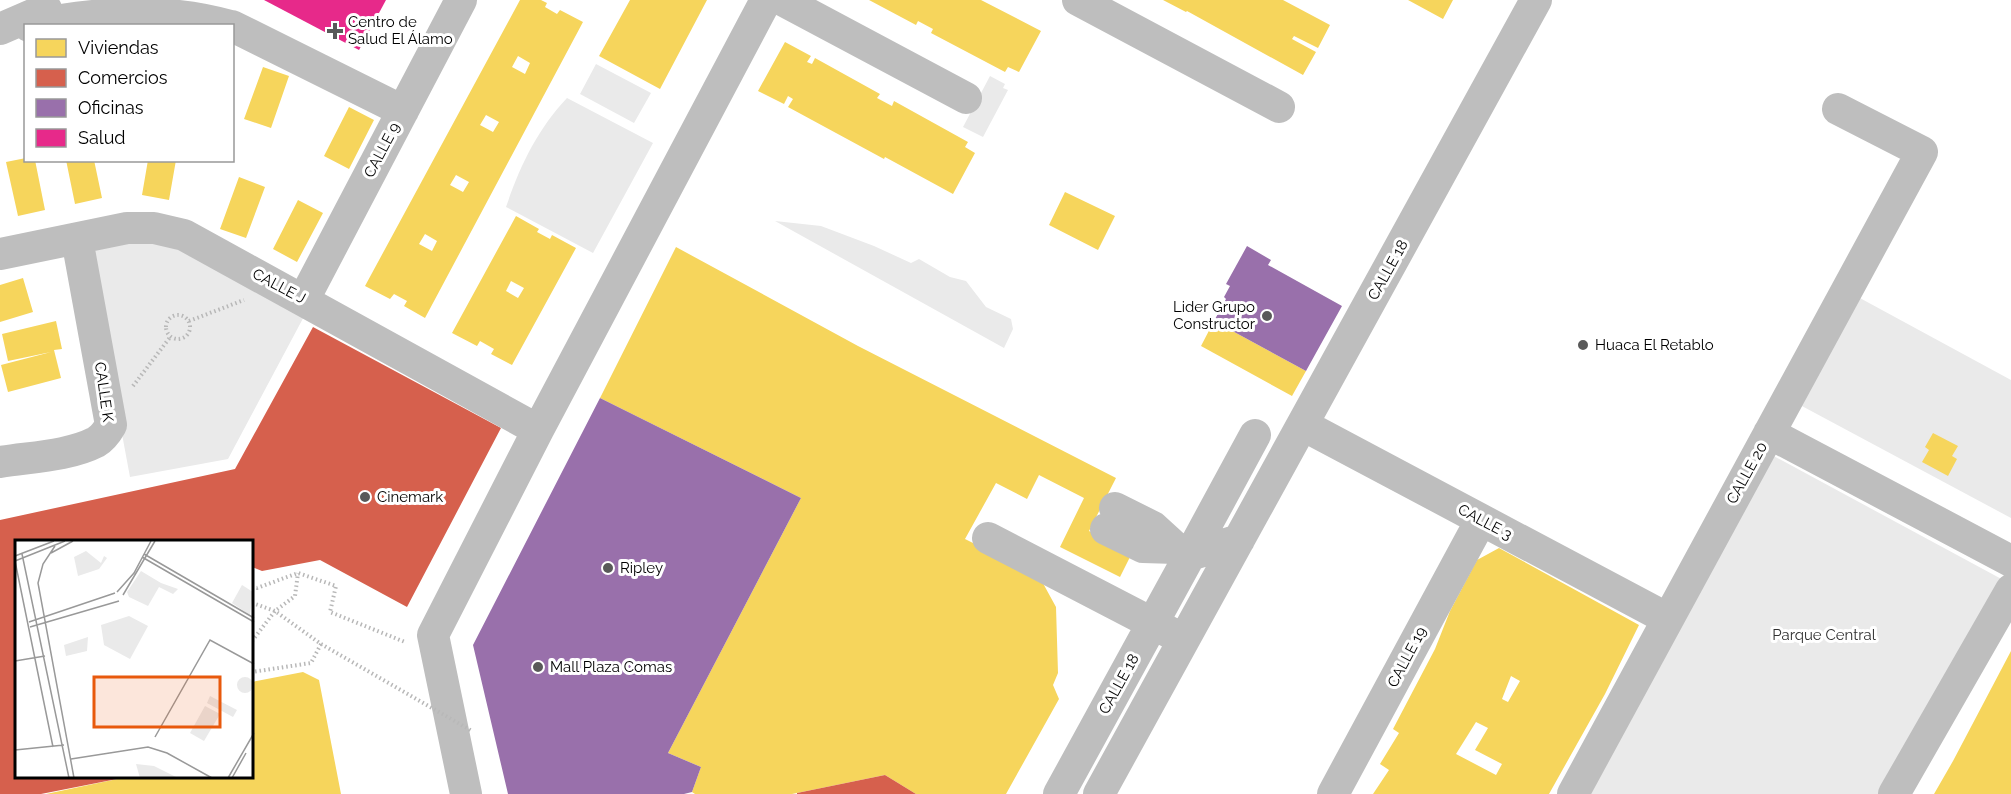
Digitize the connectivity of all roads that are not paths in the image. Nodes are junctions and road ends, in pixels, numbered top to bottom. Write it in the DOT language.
graph roads {
  1 [pos="65,0"];
  2 [pos="461,0"];
  3 [pos="766,0"];
  4 [pos="782,0"];
  5 [pos="1078,0"];
  6 [pos="1536,0"];
  7 [pos="212,17"];
  8 [pos="38,24"];
  9 [pos="226,24"];
  10 [pos="24,26"];
  11 [pos="234,28"];
  12 [pos="0,30"];
  13 [pos="966,98"];
  14 [pos="1279,107"];
  15 [pos="1838,109"];
  16 [pos="403,111"];
  17 [pos="77,239"];
  18 [pos="0,254"];
  19 [pos="291,293"];
  20 [pos="1303,424"];
  21 [pos="538,430"];
  22 [pos="1769,432"];
  23 [pos="1255,435"];
  24 [pos="0,462"];
  25 [pos="1111,518"];
  26 [pos="1481,520"];
  27 [pos="988,538"];
  28 [pos="1239,540"];
  29 [pos="1183,551"];
  30 [pos="2011,561"];
  31 [pos="2011,590"];
  32 [pos="1668,619"];
  33 [pos="1152,624"];
  34 [pos="1184,640"];
  35 [pos="466,794"];
  36 [pos="1059,794"];
  37 [pos="1099,794"];
  38 [pos="1333,794"];
  39 [pos="1572,794"];
  40 [pos="1894,794"];
  1 -- 12 [label="street"];
  2 -- 16 [label="street, CALLE 9"];
  3 -- 21 [label="street"];
  4 -- 13 [label="street"];
  5 -- 14 [label="street"];
  6 -- 20 [label="street, CALLE 18"];
  7 -- 8 [label="street"];
  7 -- 9 [label="street"];
  10 -- 12 [label="street"];
  11 -- 16 [label="street"];
  15 -- 22 [label="street, CALLE 20"];
  16 -- 19 [label="street, CALLE 9"];
  17 -- 18 [label="street, CALLE J"];
  17 -- 19 [label="street, CALLE J"];
  17 -- 24 [label="street, CALLE K"];
  19 -- 21 [label="street, CALLE J"];
  20 -- 26 [label="street, CALLE 3"];
  20 -- 28 [label="street, CALLE 18"];
  21 -- 35 [label="street"];
  22 -- 30 [label="street"];
  22 -- 32 [label="street, CALLE 20"];
  23 -- 29 [label="street, CALLE 18"];
  25 -- 29 [label="street"];
  26 -- 32 [label="street, CALLE 3"];
  26 -- 38 [label="street, CALLE 19"];
  27 -- 33 [label="street"];
  28 -- 29 [label="street"];
  28 -- 34 [label="street, CALLE 18"];
  29 -- 33 [label="street, CALLE 18"];
  31 -- 40 [label="street"];
  32 -- 39 [label="street, CALLE 20"];
  33 -- 34 [label="street"];
  33 -- 36 [label="street, CALLE 18"];
  34 -- 37 [label="street, CALLE 18"];
}
